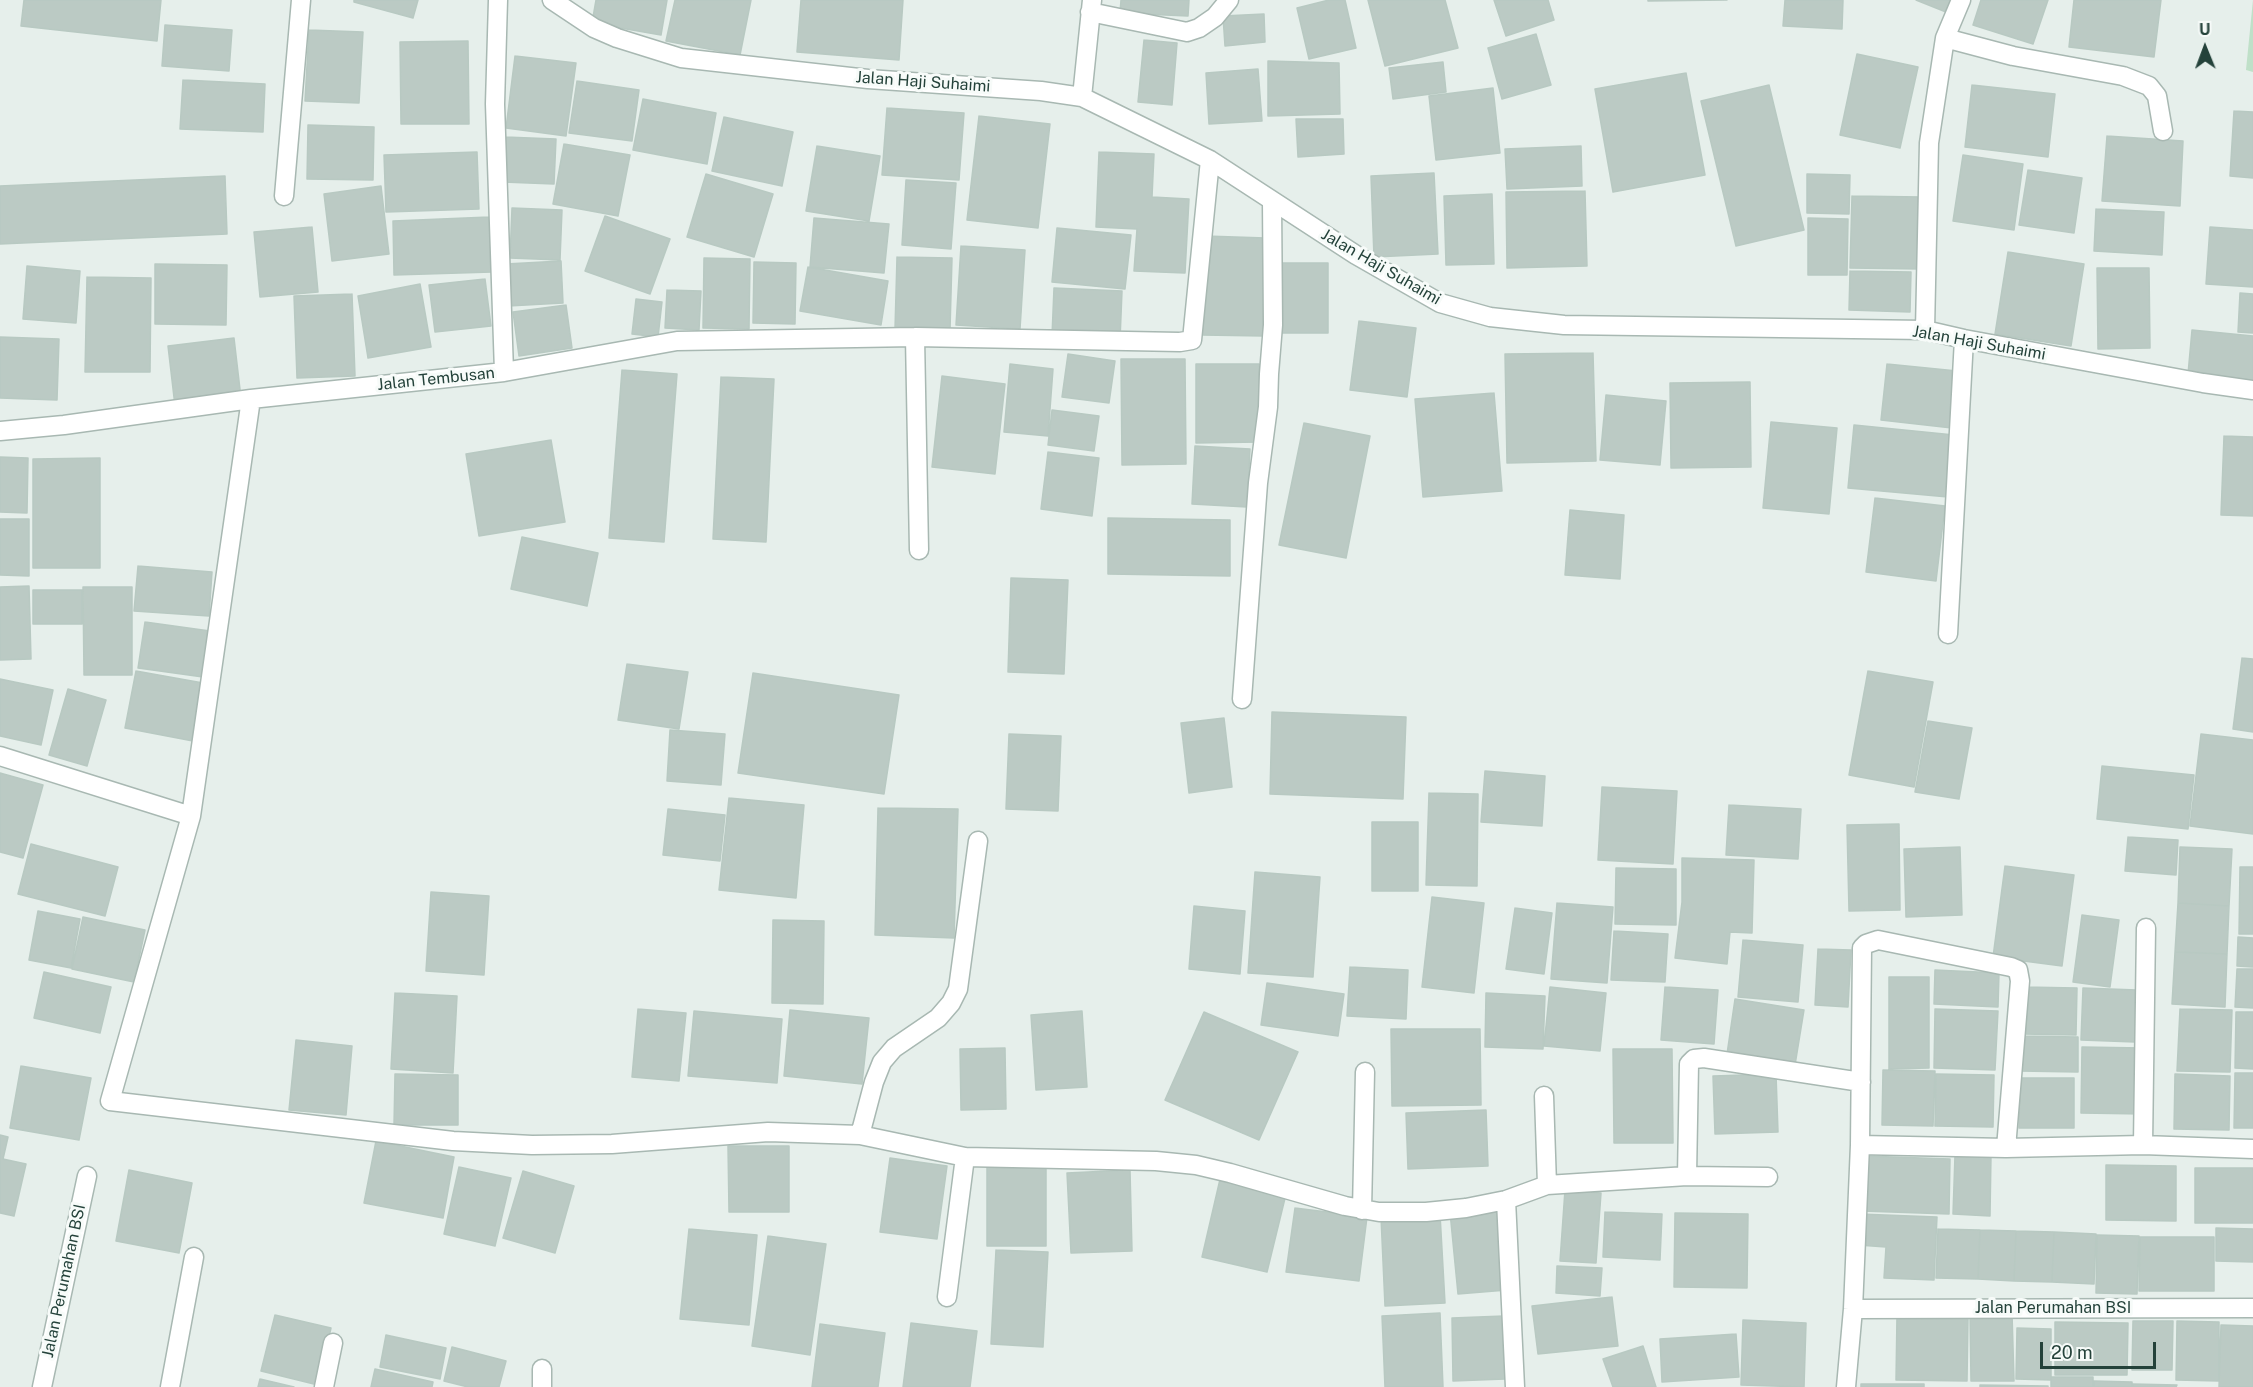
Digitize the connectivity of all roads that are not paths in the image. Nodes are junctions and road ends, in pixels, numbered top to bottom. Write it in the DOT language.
graph roads {
  1 [pos="301,0"];
  2 [pos="498,0"];
  3 [pos="553,0"];
  4 [pos="1229,0"];
  5 [pos="1961,0"];
  6 [pos="1091,6"];
  7 [pos="1945,38"];
  8 [pos="1082,97"];
  9 [pos="2163,131"];
  10 [pos="1210,160"];
  11 [pos="284,196"];
  12 [pos="1272,201"];
  13 [pos="1925,330"];
  14 [pos="915,337"];
  15 [pos="1964,339"];
  16 [pos="504,372"];
  17 [pos="2253,390"];
  18 [pos="251,399"];
  19 [pos="0,431"];
  20 [pos="919,550"];
  21 [pos="1948,634"];
  22 [pos="1242,699"];
  23 [pos="0,756"];
  24 [pos="190,816"];
  25 [pos="978,841"];
  26 [pos="2146,928"];
  27 [pos="1365,1072"];
  28 [pos="1861,1082"];
  29 [pos="1544,1096"];
  30 [pos="860,1136"];
  31 [pos="1860,1145"];
  32 [pos="2143,1145"];
  33 [pos="2006,1148"];
  34 [pos="2253,1149"];
  35 [pos="965,1156"];
  36 [pos="87,1176"];
  37 [pos="1687,1176"];
  38 [pos="1767,1177"];
  39 [pos="1547,1185"];
  40 [pos="1506,1200"];
  41 [pos="1362,1210"];
  42 [pos="194,1257"];
  43 [pos="947,1297"];
  44 [pos="2253,1308"];
  45 [pos="1853,1309"];
  46 [pos="333,1343"];
  47 [pos="42,1387"];
  48 [pos="170,1387"];
  49 [pos="324,1387"];
  50 [pos="1515,1387"];
  51 [pos="1846,1387"];
  1 -- 11 [label="street"];
  2 -- 16 [label="street, Jalan Tembusan"];
  3 -- 8 [label="street, Jalan Haji Suhaimi"];
  4 -- 6 [label="street"];
  5 -- 7 [label="street"];
  6 -- 8 [label="street"];
  7 -- 9 [label="street"];
  7 -- 13 [label="street"];
  8 -- 10 [label="street, Jalan Haji Suhaimi"];
  10 -- 12 [label="street, Jalan Haji Suhaimi"];
  10 -- 14 [label="street"];
  12 -- 13 [label="street, Jalan Haji Suhaimi"];
  12 -- 22 [label="street"];
  13 -- 15 [label="street, Jalan Haji Suhaimi"];
  14 -- 16 [label="street"];
  14 -- 20 [label="street"];
  15 -- 17 [label="street, Jalan Haji Suhaimi"];
  15 -- 21 [label="street"];
  16 -- 18 [label="street, Jalan Tembusan"];
  18 -- 19 [label="street, Jalan Tembusan"];
  18 -- 24 [label="street"];
  23 -- 24 [label="street"];
  24 -- 30 [label="street"];
  25 -- 30 [label="street"];
  26 -- 32 [label="street"];
  27 -- 41 [label="street"];
  28 -- 31 [label="street"];
  28 -- 33 [label="street"];
  28 -- 37 [label="street"];
  29 -- 39 [label="street"];
  30 -- 35 [label="street"];
  31 -- 33 [label="street"];
  31 -- 45 [label="street"];
  32 -- 33 [label="street"];
  32 -- 34 [label="street"];
  35 -- 41 [label="street"];
  35 -- 43 [label="street"];
  36 -- 47 [label="street, Jalan Perumahan BSI"];
  37 -- 38 [label="street"];
  37 -- 39 [label="street"];
  39 -- 40 [label="street"];
  40 -- 41 [label="street"];
  40 -- 50 [label="street"];
  42 -- 48 [label="street"];
  44 -- 45 [label="street, Jalan Perumahan BSI"];
  45 -- 51 [label="street"];
  46 -- 49 [label="street"];
}
